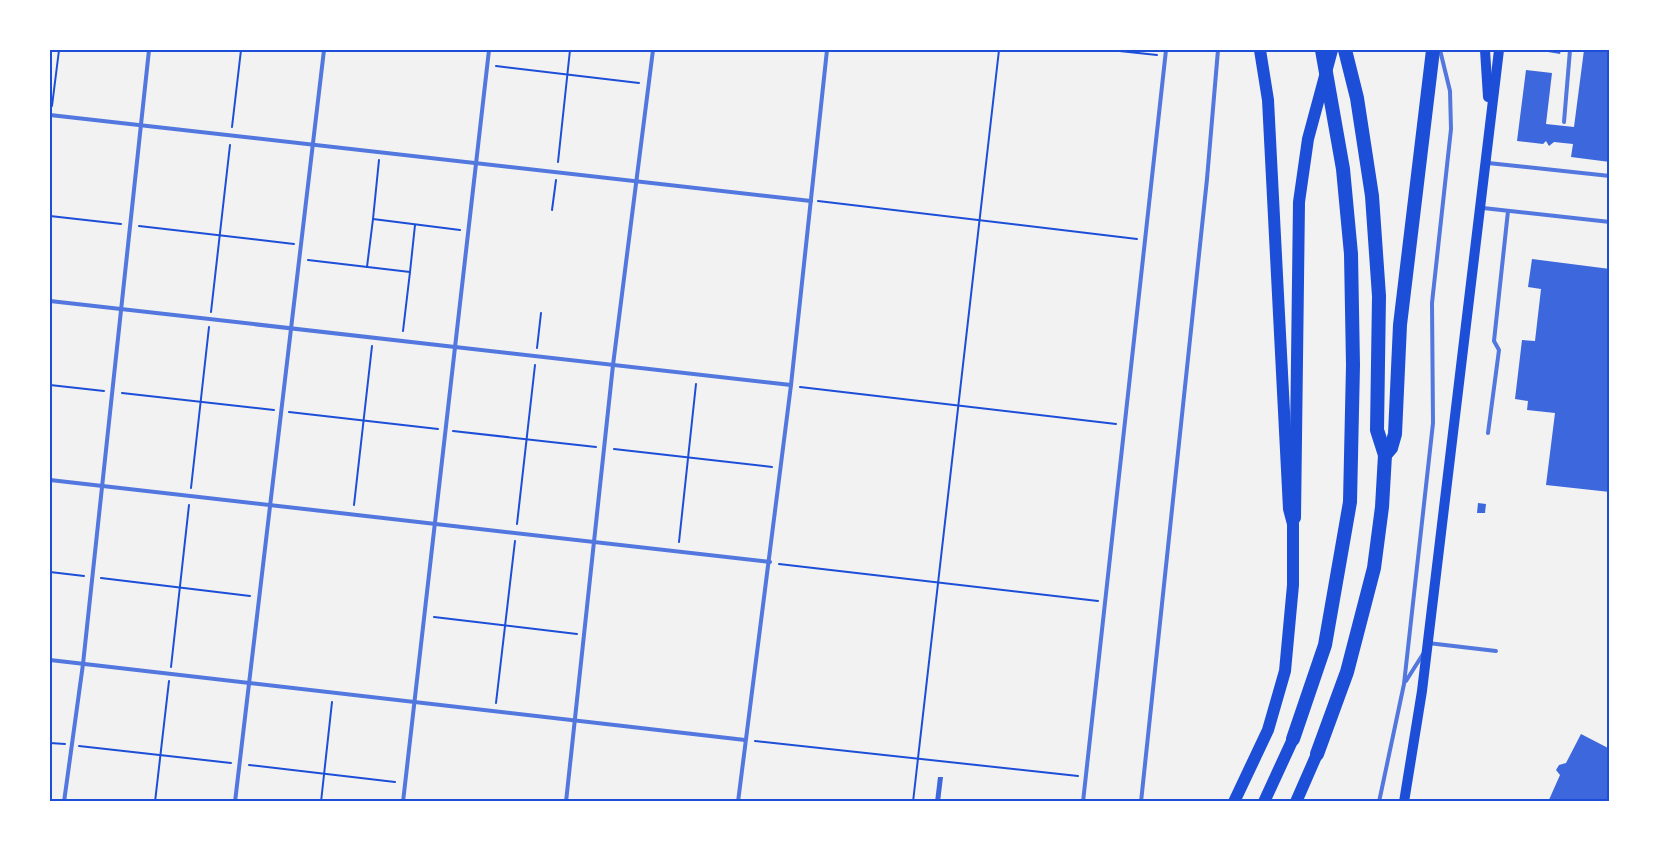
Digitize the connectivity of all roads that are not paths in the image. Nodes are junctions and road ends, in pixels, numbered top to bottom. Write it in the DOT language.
graph roads {
  1 [pos="149,50"];
  2 [pos="324,50"];
  3 [pos="489,50"];
  4 [pos="652,50"];
  5 [pos="827,50"];
  6 [pos="1166,50"];
  7 [pos="1218,50"];
  8 [pos="1260,50"];
  9 [pos="1322,50"];
  10 [pos="1332,50"];
  11 [pos="1345,50"];
  12 [pos="1433,50"];
  13 [pos="1440,50"];
  14 [pos="1485,50"];
  15 [pos="1499,50"];
  16 [pos="1570,50"];
  17 [pos="50,115"];
  18 [pos="1489,118"];
  19 [pos="1564,122"];
  20 [pos="140,125"];
  21 [pos="313,145"];
  22 [pos="477,163"];
  23 [pos="1484,163"];
  24 [pos="1610,176"];
  25 [pos="638,181"];
  26 [pos="811,201"];
  27 [pos="1479,207"];
  28 [pos="1508,211"];
  29 [pos="1610,222"];
  30 [pos="50,301"];
  31 [pos="121,309"];
  32 [pos="291,328"];
  33 [pos="454,347"];
  34 [pos="613,365"];
  35 [pos="791,386"];
  36 [pos="1488,433"];
  37 [pos="1385,455"];
  38 [pos="50,480"];
  39 [pos="102,486"];
  40 [pos="271,506"];
  41 [pos="434,524"];
  42 [pos="1293,524"];
  43 [pos="593,542"];
  44 [pos="770,562"];
  45 [pos="1427,645"];
  46 [pos="1496,651"];
  47 [pos="50,660"];
  48 [pos="83,664"];
  49 [pos="248,683"];
  50 [pos="1404,684"];
  51 [pos="414,702"];
  52 [pos="573,720"];
  53 [pos="1293,739"];
  54 [pos="745,740"];
  55 [pos="1317,754"];
  56 [pos="64,801"];
  57 [pos="235,801"];
  58 [pos="402,801"];
  59 [pos="566,801"];
  60 [pos="738,801"];
  61 [pos="1083,801"];
  62 [pos="1141,801"];
  63 [pos="1234,801"];
  64 [pos="1264,801"];
  65 [pos="1296,801"];
  66 [pos="1379,801"];
  67 [pos="1404,801"];
  1 -- 20 [label="lane"];
  2 -- 21 [label="lane"];
  3 -- 22 [label="lane"];
  4 -- 25 [label="lane"];
  5 -- 26 [label="lane"];
  6 -- 61 [label="lane"];
  7 -- 62 [label="lane"];
  8 -- 42 [label="highway"];
  9 -- 53 [label="highway"];
  10 -- 42 [label="highway"];
  11 -- 37 [label="highway"];
  12 -- 37 [label="highway"];
  13 -- 50 [label="lane"];
  14 -- 18 [label="main road"];
  15 -- 18 [label="main road"];
  16 -- 19 [label="lane"];
  17 -- 20 [label="lane"];
  18 -- 23 [label="main road"];
  20 -- 21 [label="lane"];
  20 -- 31 [label="lane"];
  21 -- 22 [label="lane"];
  21 -- 32 [label="lane"];
  22 -- 25 [label="lane"];
  22 -- 33 [label="lane"];
  23 -- 24 [label="lane"];
  23 -- 27 [label="main road"];
  25 -- 26 [label="lane"];
  25 -- 34 [label="lane"];
  26 -- 35 [label="lane"];
  27 -- 28 [label="lane"];
  27 -- 45 [label="main road"];
  28 -- 29 [label="lane"];
  28 -- 36 [label="lane"];
  30 -- 31 [label="lane"];
  31 -- 32 [label="lane"];
  31 -- 39 [label="lane"];
  32 -- 33 [label="lane"];
  32 -- 40 [label="lane"];
  33 -- 34 [label="lane"];
  33 -- 41 [label="lane"];
  34 -- 35 [label="lane"];
  34 -- 43 [label="lane"];
  35 -- 44 [label="lane"];
  37 -- 55 [label="highway"];
  38 -- 39 [label="lane"];
  39 -- 40 [label="lane"];
  39 -- 48 [label="lane"];
  40 -- 41 [label="lane"];
  40 -- 49 [label="lane"];
  41 -- 43 [label="lane"];
  41 -- 51 [label="lane"];
  42 -- 63 [label="highway"];
  43 -- 44 [label="lane"];
  43 -- 52 [label="lane"];
  44 -- 54 [label="lane"];
  45 -- 46 [label="lane"];
  45 -- 50 [label="lane"];
  45 -- 67 [label="main road"];
  47 -- 48 [label="lane"];
  48 -- 49 [label="lane"];
  48 -- 56 [label="lane"];
  49 -- 51 [label="lane"];
  49 -- 57 [label="lane"];
  50 -- 66 [label="lane"];
  51 -- 52 [label="lane"];
  51 -- 58 [label="lane"];
  52 -- 54 [label="lane"];
  52 -- 59 [label="lane"];
  53 -- 64 [label="highway"];
  54 -- 60 [label="lane"];
  55 -- 65 [label="highway"];
}
